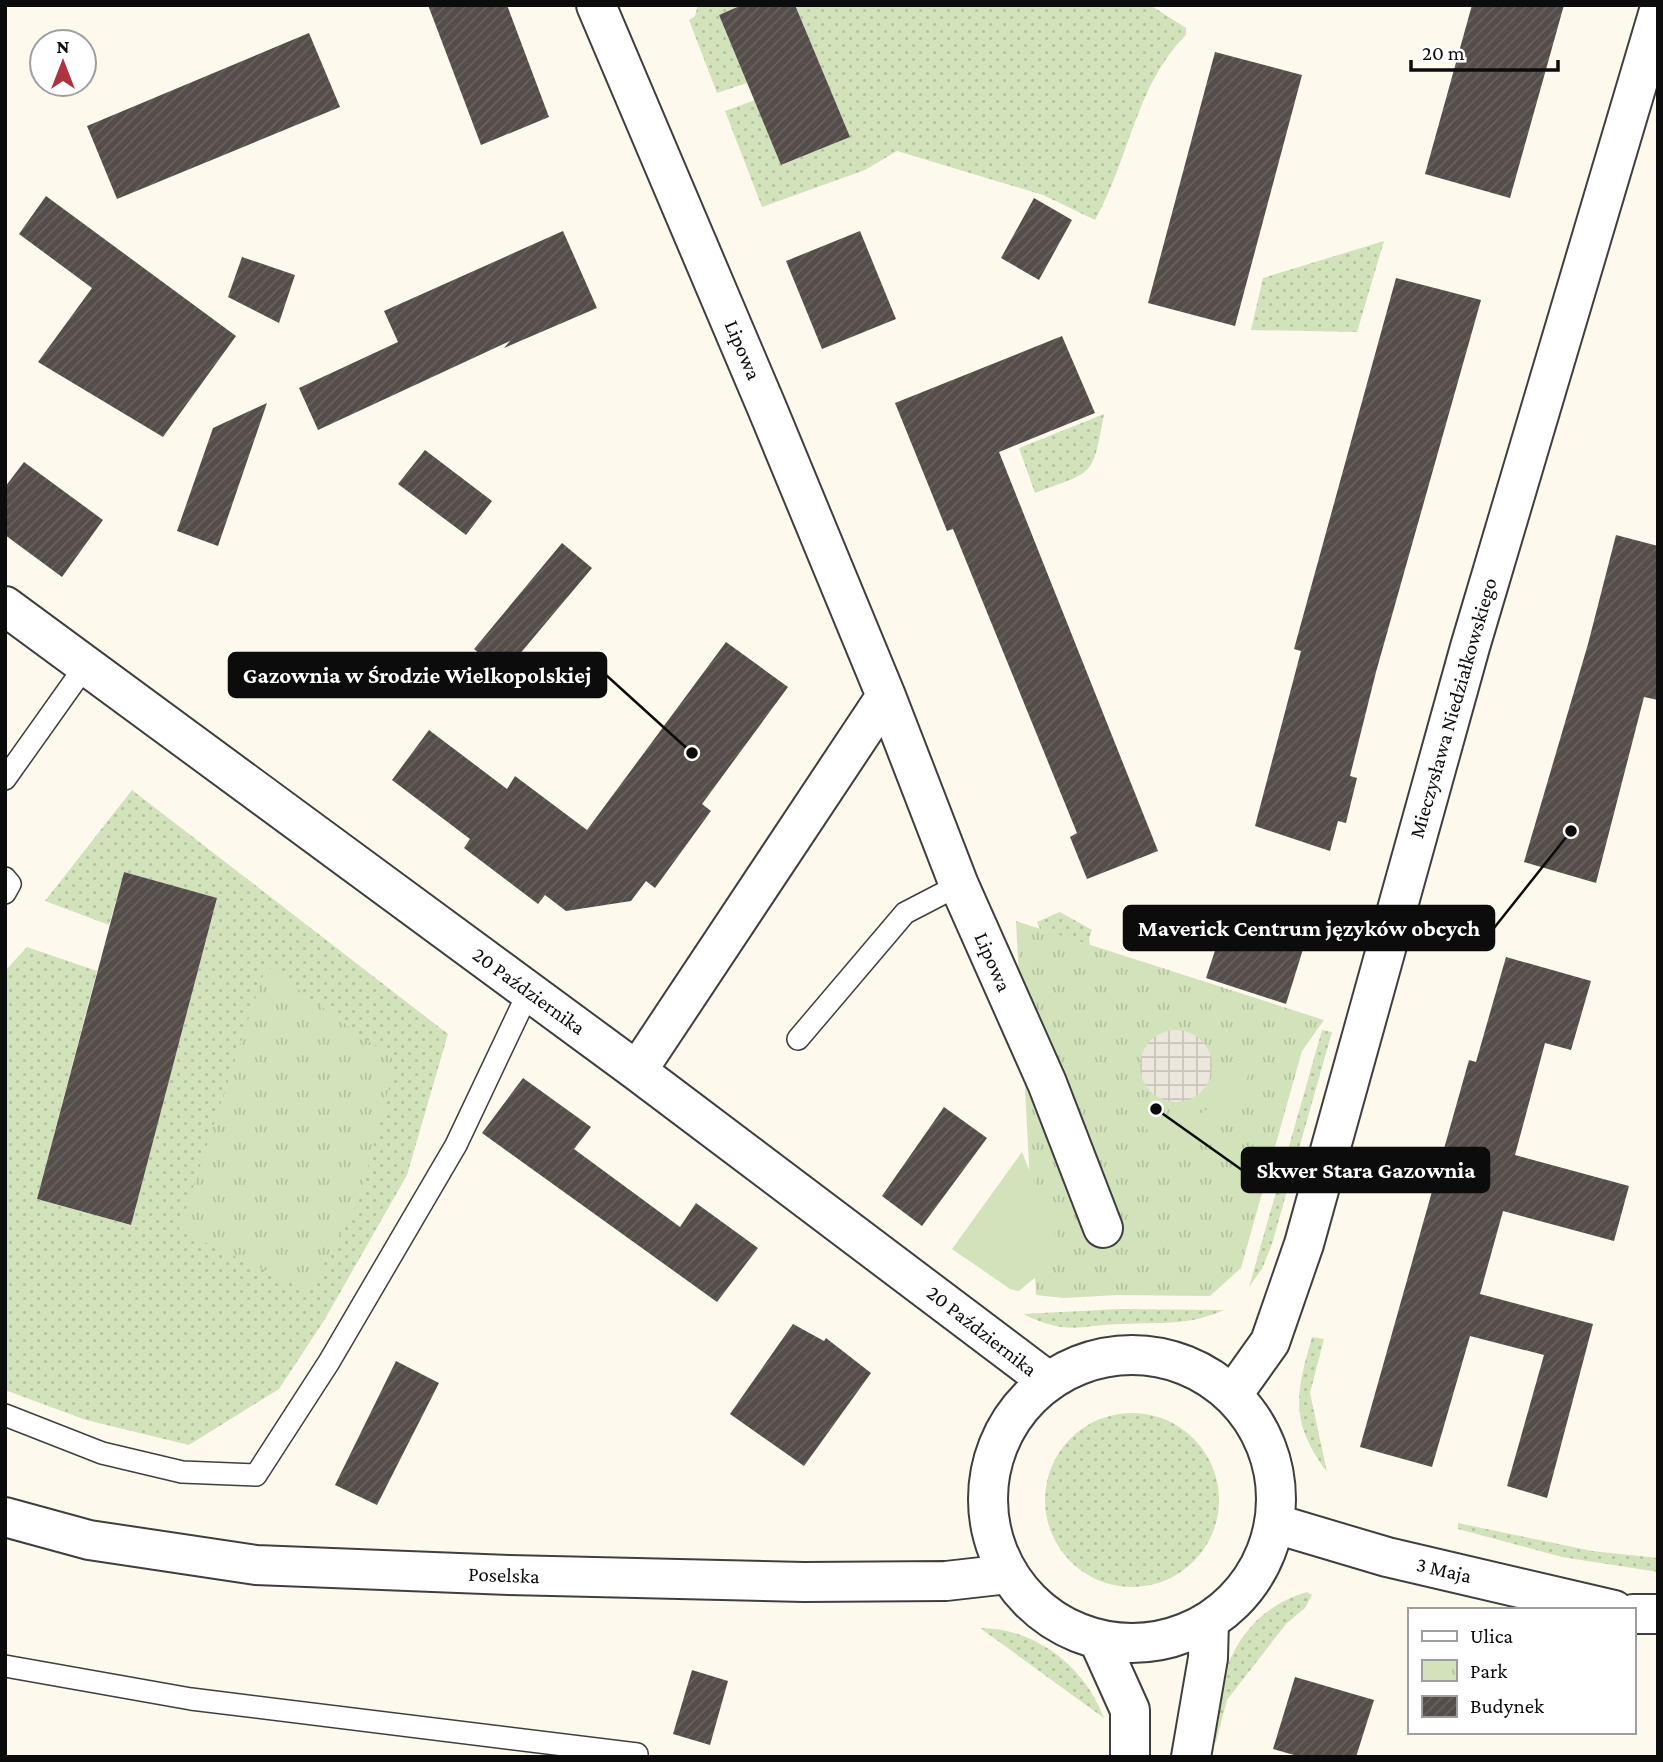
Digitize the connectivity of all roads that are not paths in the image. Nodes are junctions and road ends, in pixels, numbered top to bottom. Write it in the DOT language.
graph roads {
  1 [pos="596,5"];
  2 [pos="1658,14"];
  3 [pos="5,607"];
  4 [pos="86,665"];
  5 [pos="887,696"];
  6 [pos="5,779"];
  7 [pos="5,878"];
  8 [pos="959,885"];
  9 [pos="5,893"];
  10 [pos="529,991"];
  11 [pos="797,1039"];
  12 [pos="637,1071"];
  13 [pos="1103,1228"];
  14 [pos="1048,1381"];
  15 [pos="1233,1394"];
  16 [pos="5,1415"];
  17 [pos="5,1517"];
  18 [pos="1276,1524"];
  19 [pos="1008,1574"];
  20 [pos="1605,1608"];
  21 [pos="1635,1614"];
  22 [pos="1658,1614"];
  23 [pos="1209,1621"];
  24 [pos="1098,1640"];
  25 [pos="5,1666"];
  26 [pos="637,1754"];
  27 [pos="1130,1757"];
  28 [pos="1191,1757"];
  1 -- 5 [label="street, Lipowa"];
  2 -- 15 [label="street, Mieczysława Niedziałkowskiego"];
  3 -- 4 [label="street, 20 Października"];
  4 -- 6 [label="lane"];
  4 -- 10 [label="street, 20 Października"];
  5 -- 8 [label="street, Lipowa"];
  5 -- 12 [label="street"];
  7 -- 9 [label="lane"];
  8 -- 11 [label="lane"];
  8 -- 13 [label="street, Lipowa"];
  10 -- 12 [label="street, 20 Października"];
  10 -- 16 [label="lane"];
  12 -- 14 [label="street, 20 Października"];
  14 -- 15 [label="street"];
  14 -- 19 [label="street"];
  15 -- 18 [label="street"];
  17 -- 19 [label="street, Poselska"];
  18 -- 20 [label="street, 3 Maja"];
  18 -- 23 [label="street"];
  19 -- 24 [label="street"];
  21 -- 22 [label="street"];
  23 -- 24 [label="street"];
  23 -- 28 [label="street"];
  24 -- 27 [label="street"];
  25 -- 26 [label="lane"];
}
